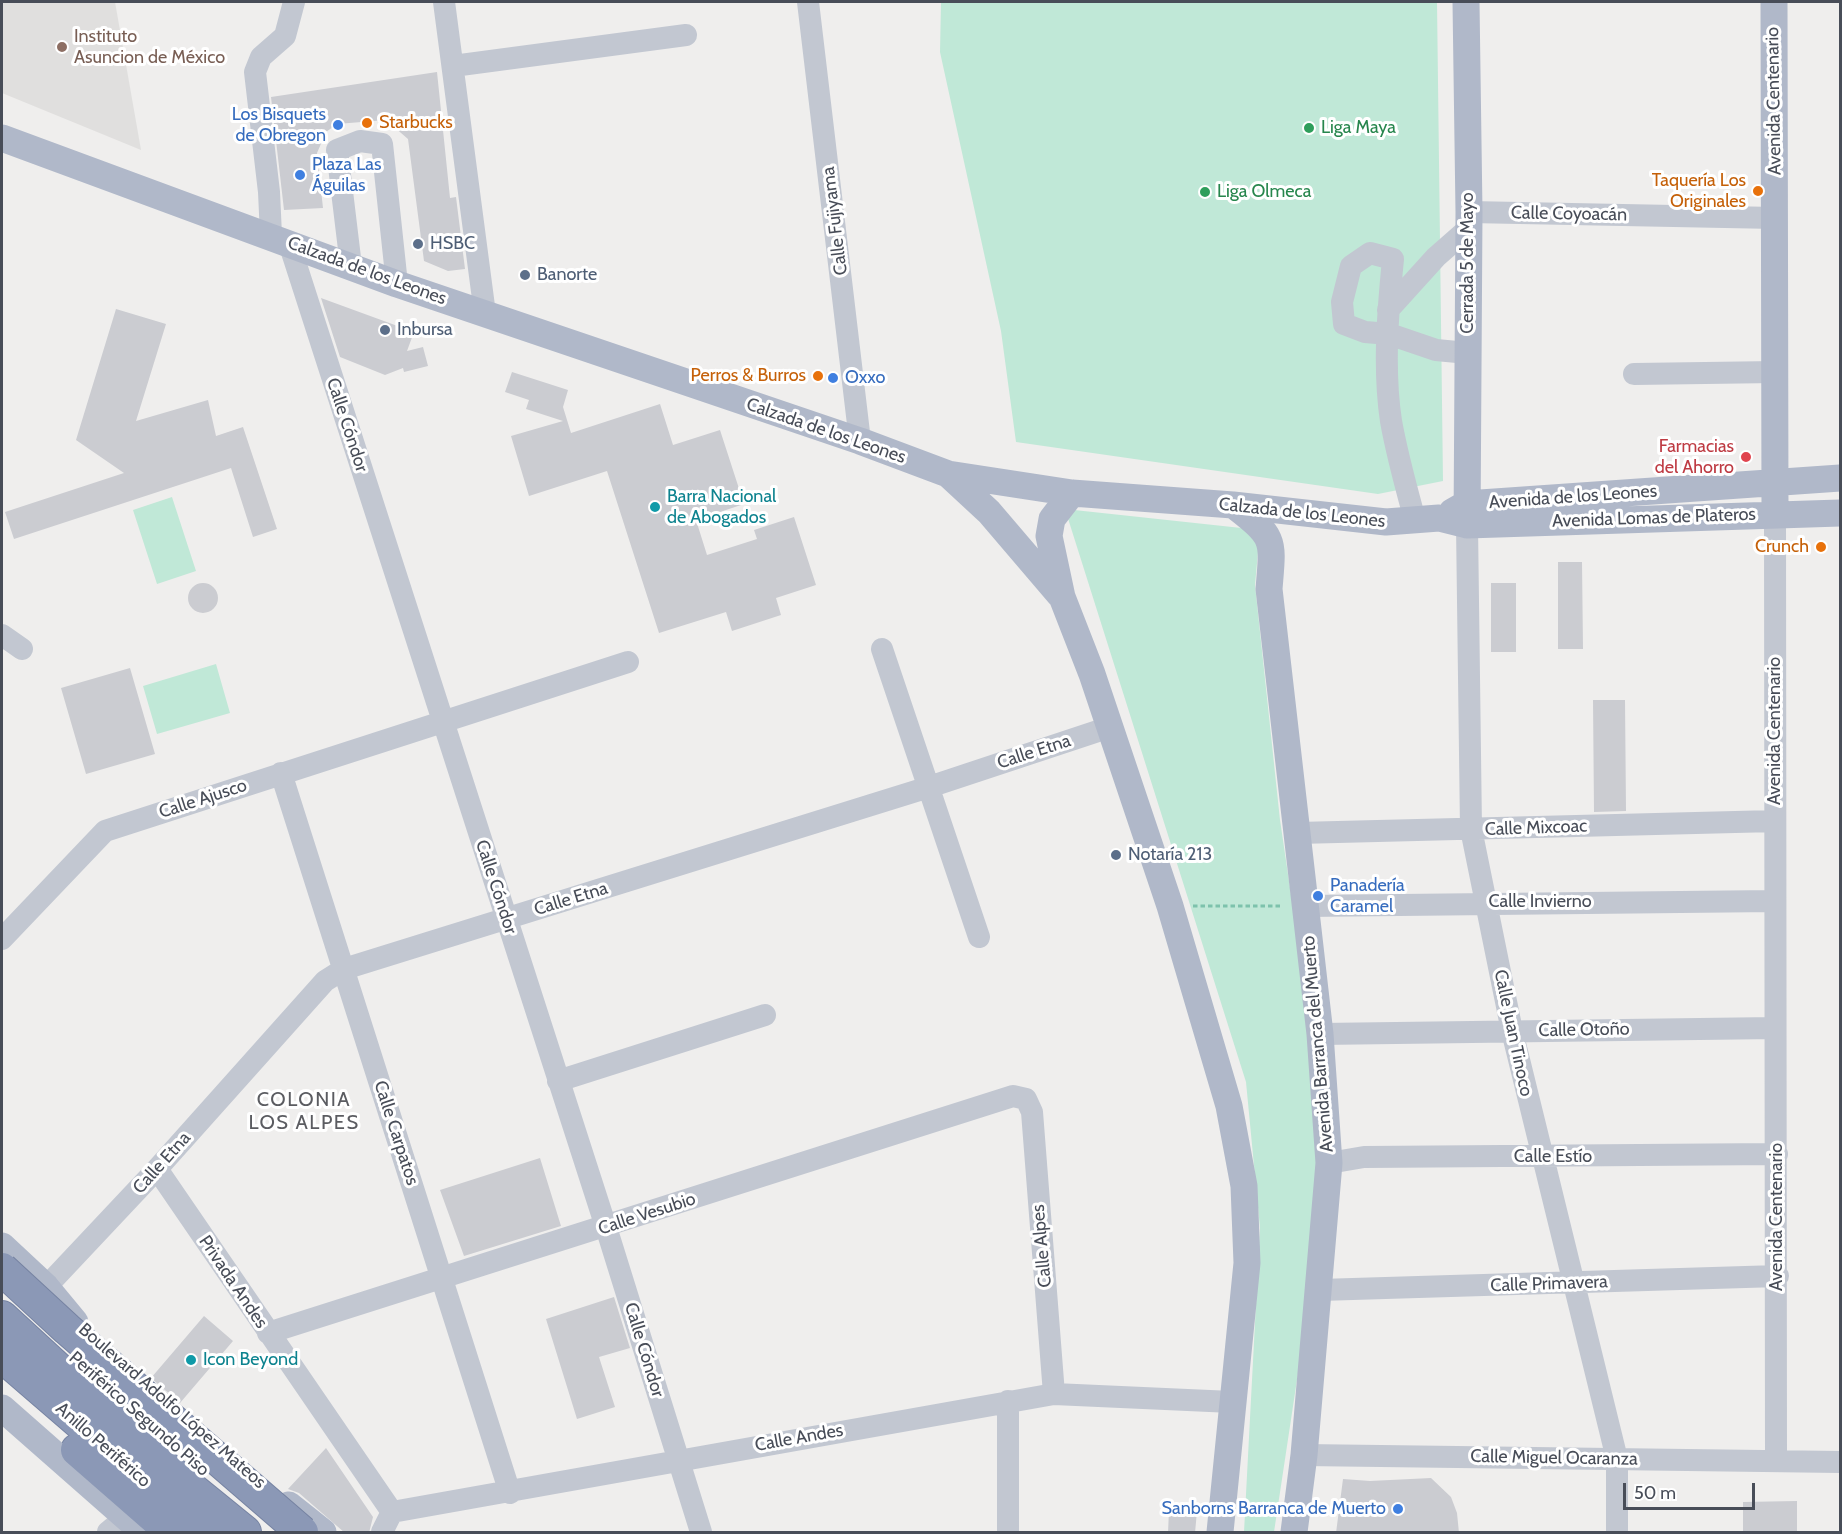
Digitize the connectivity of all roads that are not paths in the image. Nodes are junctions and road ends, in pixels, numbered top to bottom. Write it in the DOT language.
graph roads {
  1 [pos="294,2"];
  2 [pos="444,2"];
  3 [pos="808,2"];
  4 [pos="1466,2"];
  5 [pos="1774,2"];
  6 [pos="686,35"];
  7 [pos="453,66"];
  8 [pos="2,138"];
  9 [pos="1776,218"];
  10 [pos="1469,220"];
  11 [pos="280,239"];
  12 [pos="351,266"];
  13 [pos="397,284"];
  14 [pos="1388,310"];
  15 [pos="485,314"];
  16 [pos="1389,334"];
  17 [pos="1468,353"];
  18 [pos="1776,372"];
  19 [pos="1634,374"];
  20 [pos="860,441"];
  21 [pos="948,474"];
  22 [pos="1840,478"];
  23 [pos="1775,483"];
  24 [pos="1072,493"];
  25 [pos="1233,505"];
  26 [pos="1840,513"];
  27 [pos="1467,514"];
  28 [pos="1775,514"];
  29 [pos="1319,515"];
  30 [pos="1427,519"];
  31 [pos="1272,556"];
  32 [pos="1062,597"];
  33 [pos="2,635"];
  34 [pos="21,649"];
  35 [pos="882,649"];
  36 [pos="628,662"];
  37 [pos="443,723"];
  38 [pos="1110,727"];
  39 [pos="281,773"];
  40 [pos="929,787"];
  41 [pos="1774,821"];
  42 [pos="1471,830"];
  43 [pos="1298,833"];
  44 [pos="1774,901"];
  45 [pos="1486,903"];
  46 [pos="1305,906"];
  47 [pos="507,919"];
  48 [pos="979,937"];
  49 [pos="2,939"];
  50 [pos="344,969"];
  51 [pos="765,1015"];
  52 [pos="1775,1028"];
  53 [pos="1512,1031"];
  54 [pos="1320,1034"];
  55 [pos="558,1081"];
  56 [pos="1026,1099"];
  57 [pos="1777,1154"];
  58 [pos="1542,1157"];
  59 [pos="1329,1163"];
  60 [pos="157,1169"];
  61 [pos="606,1227"];
  62 [pos="2,1246"];
  63 [pos="2,1269"];
  64 [pos="1778,1276"];
  65 [pos="442,1279"];
  66 [pos="1572,1284"];
  67 [pos="46,1287"];
  68 [pos="1320,1290"];
  69 [pos="3,1310"];
  70 [pos="78,1326"];
  71 [pos="268,1333"];
  72 [pos="2,1356"];
  73 [pos="2,1380"];
  74 [pos="1054,1394"];
  75 [pos="1008,1401"];
  76 [pos="1232,1402"];
  77 [pos="2,1407"];
  78 [pos="1304,1455"];
  79 [pos="678,1459"];
  80 [pos="1617,1460"];
  81 [pos="1776,1461"];
  82 [pos="1840,1462"];
  83 [pos="510,1493"];
  84 [pos="387,1522"];
  85 [pos="143,1533"];
  86 [pos="171,1533"];
  87 [pos="206,1533"];
  88 [pos="245,1533"];
  89 [pos="278,1533"];
  90 [pos="302,1533"];
  91 [pos="323,1533"];
  92 [pos="701,1533"];
  93 [pos="1008,1533"];
  94 [pos="1220,1533"];
  95 [pos="1294,1533"];
  96 [pos="1617,1533"];
  1 -- 11 [label="street, Calle Cóndor"];
  2 -- 7 [label="street"];
  3 -- 20 [label="street, Calle Fujiyama"];
  4 -- 10 [label="main road, Cerrada 5 de Mayo"];
  5 -- 9 [label="main road, Avenida Centenario"];
  6 -- 7 [label="street"];
  7 -- 15 [label="street"];
  8 -- 11 [label="main road, Calzada de los Leones"];
  9 -- 10 [label="street, Calle Coyoacán"];
  9 -- 18 [label="main road, Avenida Centenario"];
  10 -- 14 [label="street"];
  10 -- 17 [label="main road, Cerrada 5 de Mayo"];
  11 -- 12 [label="main road, Calzada de los Leones"];
  11 -- 37 [label="street, Calle Cóndor"];
  12 -- 13 [label="main road, Calzada de los Leones"];
  12 -- 13 [label="street"];
  13 -- 15 [label="main road, Calzada de los Leones"];
  14 -- 16 [label="street"];
  14 -- 16 [label="street"];
  15 -- 20 [label="main road, Calzada de los Leones"];
  16 -- 17 [label="street"];
  16 -- 30 [label="street"];
  17 -- 27 [label="main road, Cerrada 5 de Mayo"];
  18 -- 19 [label="street"];
  18 -- 23 [label="main road, Avenida Centenario"];
  20 -- 21 [label="main road, Calzada de los Leones"];
  21 -- 24 [label="main road, Calzada de los Leones"];
  21 -- 32 [label="main road"];
  22 -- 23 [label="main road"];
  23 -- 27 [label="main road, Avenida de los Leones"];
  23 -- 28 [label="main road, Avenida Centenario"];
  24 -- 25 [label="main road, Calzada de los Leones"];
  24 -- 32 [label="main road"];
  25 -- 29 [label="main road, Calzada de los Leones"];
  25 -- 31 [label="main road, Avenida Barranca del Muerto"];
  26 -- 28 [label="main road, Avenida Lomas de Plateros"];
  27 -- 28 [label="main road, Avenida Lomas de Plateros"];
  27 -- 30 [label="main road, Avenida de los Leones"];
  27 -- 42 [label="street, Calle Juan Tinoco"];
  28 -- 41 [label="street, Avenida Centenario"];
  29 -- 30 [label="main road, Calzada de los Leones"];
  29 -- 31 [label="main road"];
  31 -- 43 [label="main road, Avenida Barranca del Muerto"];
  32 -- 38 [label="main road"];
  33 -- 34 [label="street"];
  35 -- 40 [label="street"];
  36 -- 37 [label="street, Calle Ajusco"];
  37 -- 39 [label="street, Calle Ajusco"];
  37 -- 47 [label="street, Calle Cóndor"];
  38 -- 40 [label="street, Calle Etna"];
  38 -- 76 [label="main road"];
  39 -- 49 [label="street, Calle Ajusco"];
  39 -- 50 [label="street, Calle Carpatos"];
  40 -- 47 [label="street, Calle Etna"];
  40 -- 48 [label="street"];
  41 -- 42 [label="street, Calle Mixcoac"];
  41 -- 44 [label="street, Avenida Centenario"];
  42 -- 43 [label="street, Calle Mixcoac"];
  42 -- 45 [label="street, Calle Juan Tinoco"];
  43 -- 46 [label="main road, Avenida Barranca del Muerto"];
  44 -- 45 [label="street, Calle Invierno"];
  44 -- 52 [label="street, Avenida Centenario"];
  45 -- 46 [label="street, Calle Invierno"];
  45 -- 53 [label="street, Calle Juan Tinoco"];
  46 -- 54 [label="main road, Avenida Barranca del Muerto"];
  47 -- 50 [label="street, Calle Etna"];
  47 -- 55 [label="street, Calle Cóndor"];
  50 -- 60 [label="street, Calle Etna"];
  50 -- 65 [label="street, Calle Carpatos"];
  51 -- 55 [label="street"];
  52 -- 53 [label="street, Calle Otoño"];
  52 -- 57 [label="street, Avenida Centenario"];
  53 -- 54 [label="street, Calle Otoño"];
  53 -- 58 [label="street, Calle Juan Tinoco"];
  54 -- 59 [label="main road, Avenida Barranca del Muerto"];
  55 -- 61 [label="street, Calle Cóndor"];
  56 -- 61 [label="street, Calle Vesubio"];
  56 -- 74 [label="street, Calle Alpes"];
  57 -- 58 [label="street, Calle Estío"];
  57 -- 64 [label="street, Avenida Centenario"];
  58 -- 59 [label="street, Calle Estío"];
  58 -- 66 [label="street, Calle Juan Tinoco"];
  59 -- 68 [label="main road, Avenida Barranca del Muerto"];
  60 -- 67 [label="street, Calle Etna"];
  60 -- 71 [label="street, Privada Andes"];
  61 -- 65 [label="street, Calle Vesubio"];
  61 -- 79 [label="street, Calle Cóndor"];
  62 -- 67 [label="main road, Boulevard Adolfo López Mateos"];
  63 -- 90 [label="highway, bridge"];
  64 -- 66 [label="street, Calle Primavera"];
  64 -- 81 [label="street, Avenida Centenario"];
  65 -- 71 [label="street, Calle Vesubio"];
  65 -- 83 [label="street, Calle Carpatos"];
  66 -- 68 [label="street, Calle Primavera"];
  66 -- 80 [label="street, Calle Juan Tinoco"];
  67 -- 70 [label="main road, Boulevard Adolfo López Mateos"];
  68 -- 78 [label="main road, Avenida Barranca del Muerto"];
  69 -- 70 [label="highway"];
  69 -- 88 [label="highway, Anillo Periférico"];
  69 -- 89 [label="highway, Periférico Segundo Piso"];
  70 -- 91 [label="main road, Boulevard Adolfo López Mateos"];
  71 -- 84 [label="street, Privada Andes"];
  72 -- 87 [label="highway, Anillo Periférico"];
  73 -- 86 [label="highway"];
  74 -- 75 [label="street, Calle Andes"];
  74 -- 76 [label="street, Calle Andes"];
  75 -- 79 [label="street, Calle Andes"];
  75 -- 93 [label="street"];
  76 -- 94 [label="main road"];
  77 -- 85 [label="main road"];
  78 -- 80 [label="street, Calle Miguel Ocaranza"];
  78 -- 95 [label="main road, Avenida Barranca del Muerto"];
  79 -- 83 [label="street, Calle Andes"];
  79 -- 92 [label="street, Calle Cóndor"];
  80 -- 81 [label="street, Calle Miguel Ocaranza"];
  80 -- 96 [label="street, Calle Juan Tinoco"];
  81 -- 82 [label="street, Calle Miguel Ocaranza"];
  83 -- 84 [label="street, Calle Andes"];
}
